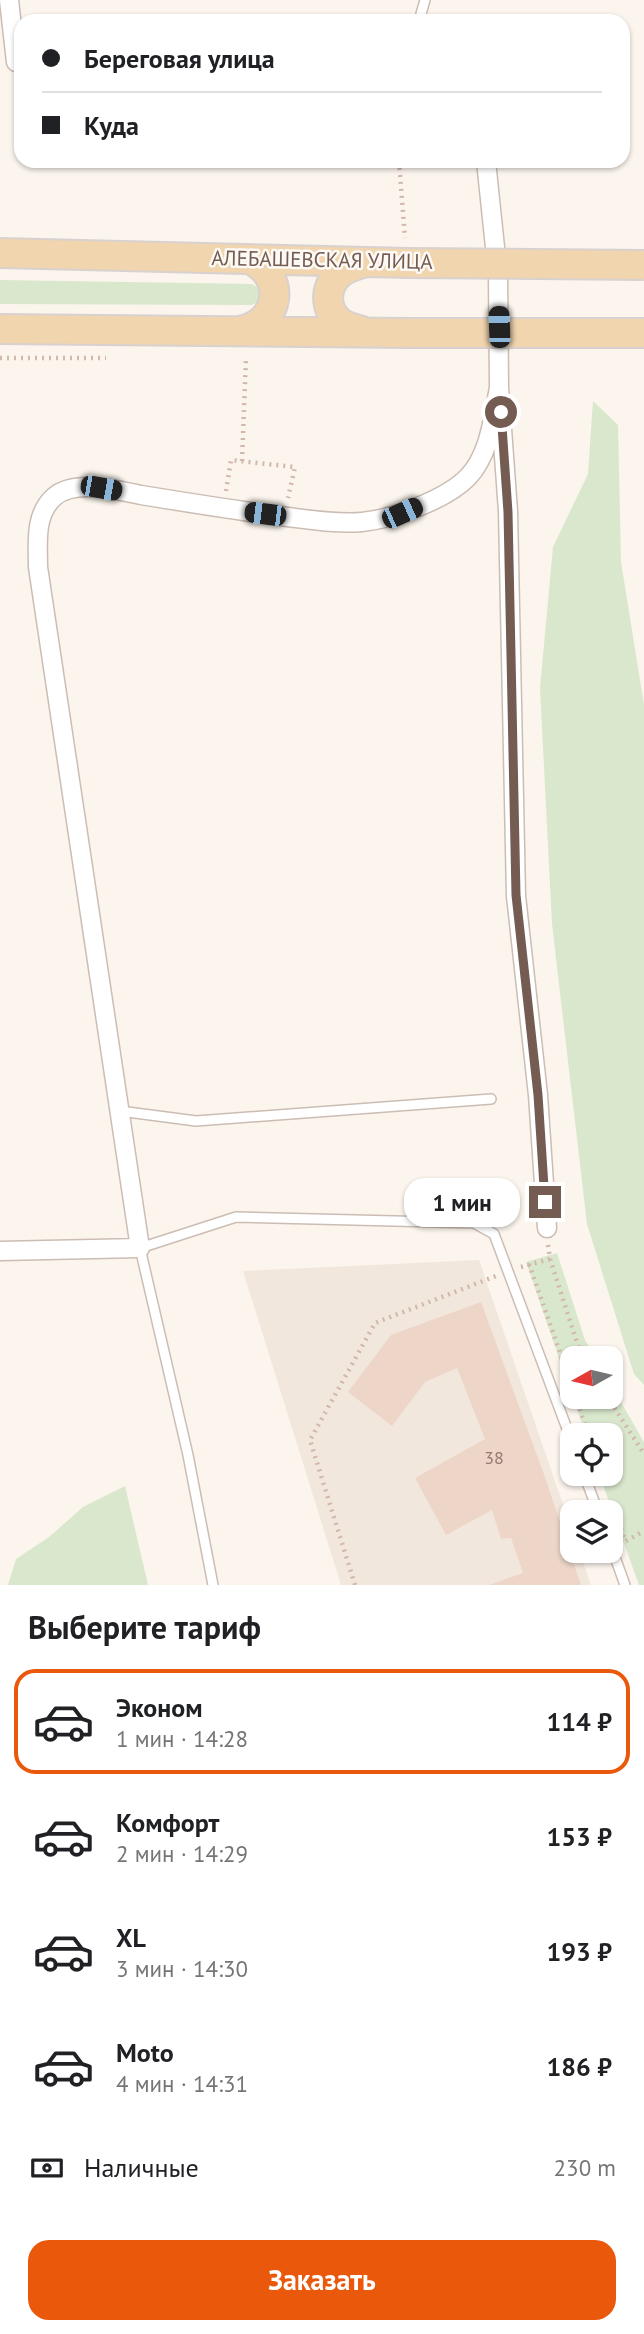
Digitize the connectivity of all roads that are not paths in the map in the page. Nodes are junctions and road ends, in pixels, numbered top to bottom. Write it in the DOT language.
graph roads {
  1 [pos="9,0"];
  2 [pos="12,62"];
  3 [pos="487,168"];
  4 [pos="0,253"];
  5 [pos="249,259"];
  6 [pos="366,262"];
  7 [pos="644,265"];
  8 [pos="0,329"];
  9 [pos="371,332"];
  10 [pos="644,333"];
  11 [pos="243,345"];
  12 [pos="499,387"];
  13 [pos="491,1099"];
  14 [pos="120,1111"];
  15 [pos="547,1228"];
  16 [pos="139,1248"];
  17 [pos="0,1251"];
  18 [pos="565,1423"];
  19 [pos="617,1563"];
  20 [pos="214,1585"];
  21 [pos="625,1585"];
  1 -- 2 [label="street"];
  3 -- 12 [label="street"];
  4 -- 5 [label="main road, АЛЕБАШЕВСКАЯ УЛИЦА"];
  5 -- 6 [label="main road, АЛЕБАШЕВСКАЯ УЛИЦА"];
  5 -- 11 [label="main road"];
  6 -- 7 [label="main road, АЛЕБАШЕВСКАЯ УЛИЦА, bridge"];
  6 -- 9 [label="main road"];
  8 -- 11 [label="main road"];
  9 -- 10 [label="main road, bridge"];
  9 -- 11 [label="main road"];
  12 -- 14 [label="street"];
  12 -- 15 [label="street"];
  13 -- 14 [label="lane"];
  14 -- 16 [label="street"];
  16 -- 17 [label="street"];
  16 -- 18 [label="lane"];
  16 -- 20 [label="lane"];
  19 -- 21 [label="lane"];
}
